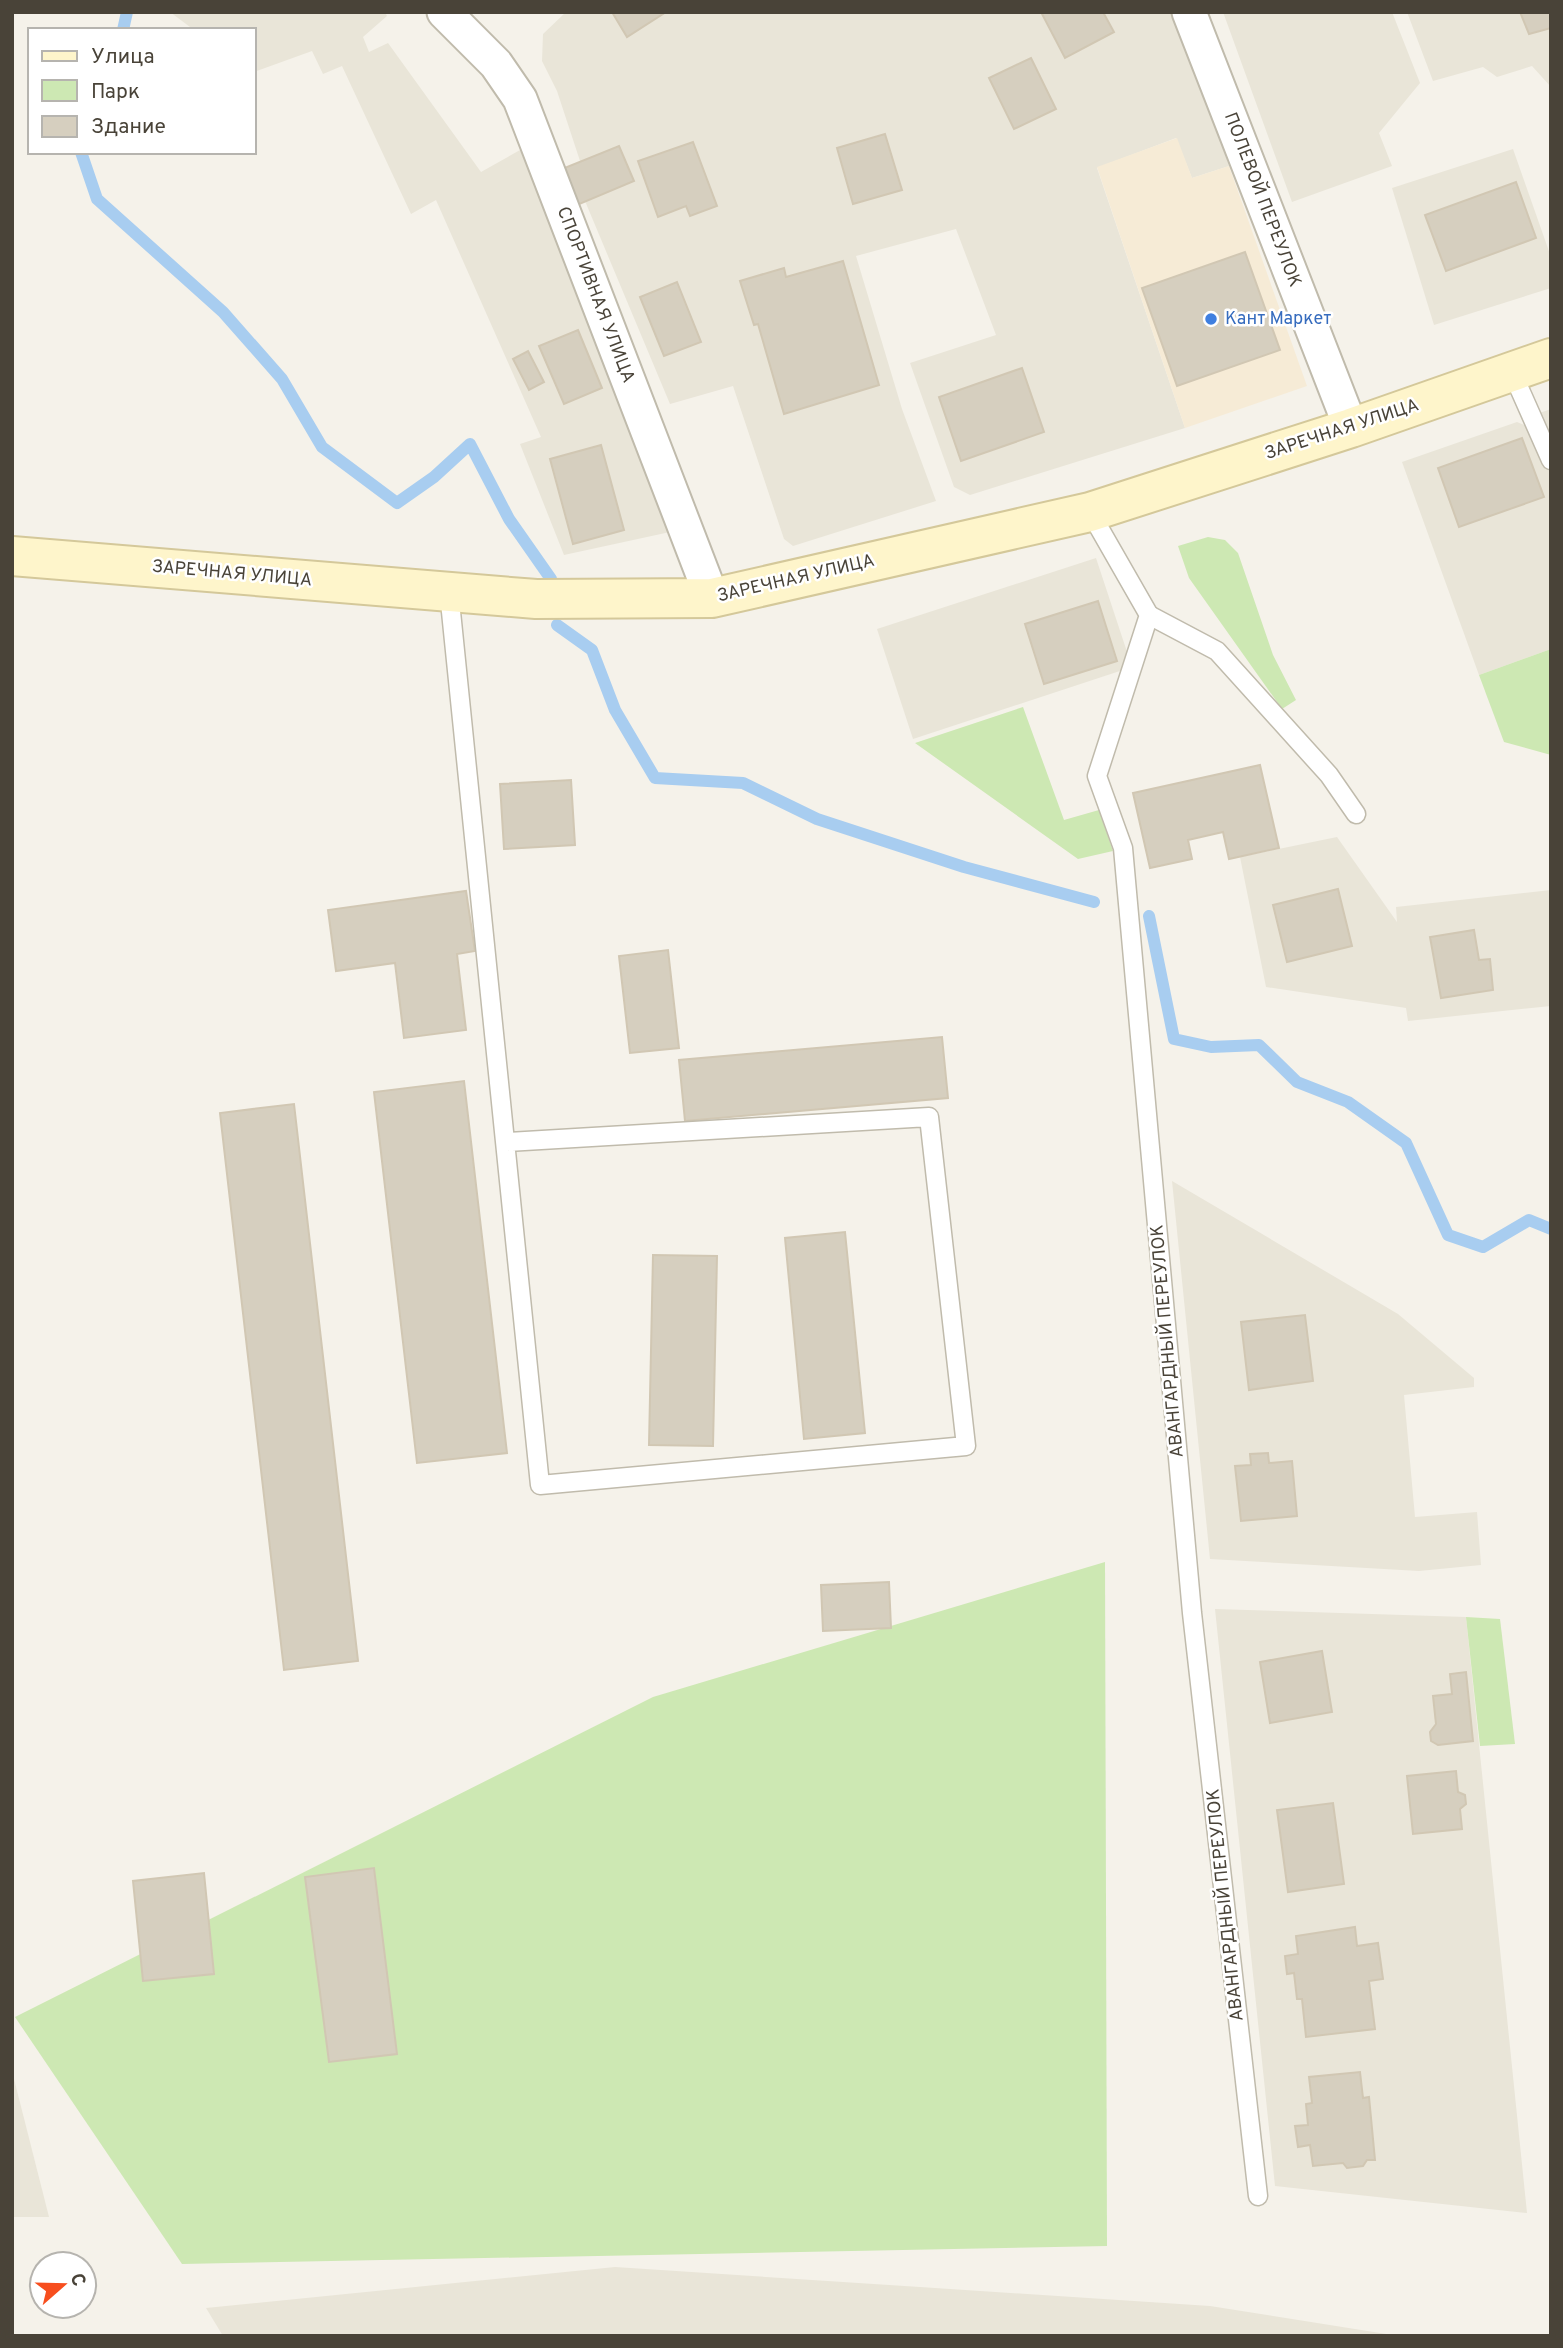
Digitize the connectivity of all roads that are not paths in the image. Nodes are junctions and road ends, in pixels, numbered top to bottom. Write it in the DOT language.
graph roads {
  1 [pos="444,12"];
  2 [pos="1189,12"];
  3 [pos="1551,358"];
  4 [pos="1512,372"];
  5 [pos="1351,428"];
  6 [pos="1551,460"];
  7 [pos="1090,512"];
  8 [pos="12,556"];
  9 [pos="449,592"];
  10 [pos="712,598"];
  11 [pos="1149,615"];
  12 [pos="1356,814"];
  13 [pos="507,1142"];
  14 [pos="1258,2196"];
  1 -- 10 [label="street, СПОРТИВНАЯ УЛИЦА"];
  2 -- 5 [label="street, ПОЛЕВОЙ ПЕРЕУЛОК"];
  3 -- 4 [label="main road, ЗАРЕЧНАЯ УЛИЦА"];
  4 -- 5 [label="main road, ЗАРЕЧНАЯ УЛИЦА"];
  4 -- 6 [label="lane"];
  5 -- 7 [label="main road, ЗАРЕЧНАЯ УЛИЦА"];
  7 -- 10 [label="main road, ЗАРЕЧНАЯ УЛИЦА"];
  7 -- 11 [label="lane"];
  8 -- 9 [label="main road, ЗАРЕЧНАЯ УЛИЦА"];
  9 -- 10 [label="main road, ЗАРЕЧНАЯ УЛИЦА"];
  9 -- 13 [label="lane"];
  11 -- 12 [label="lane"];
  11 -- 14 [label="lane, АВАНГАРДНЫЙ ПЕРЕУЛОК"];
  13 -- 13 [label="lane"];
}
